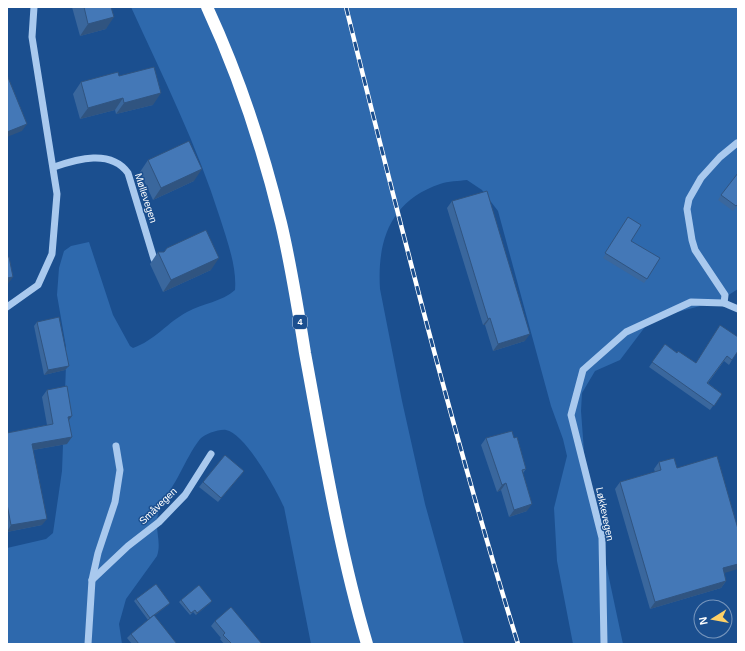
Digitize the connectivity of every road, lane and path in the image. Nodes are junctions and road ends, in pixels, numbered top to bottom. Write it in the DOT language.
graph roads {
  1 [pos="34,7"];
  2 [pos="207,7"];
  3 [pos="737,143"];
  4 [pos="54,167"];
  5 [pos="154,259"];
  6 [pos="724,303"];
  7 [pos="7,307"];
  8 [pos="738,309"];
  9 [pos="116,446"];
  10 [pos="211,454"];
  11 [pos="92,580"];
  12 [pos="88,644"];
  13 [pos="367,644"];
  14 [pos="604,644"];
  1 -- 4 [label="street"];
  2 -- 13 [label="highway, 4"];
  3 -- 6 [label="street"];
  4 -- 5 [label="street, Møllevegen"];
  4 -- 7 [label="street"];
  6 -- 8 [label="street"];
  6 -- 14 [label="street, Løkkevegen"];
  9 -- 11 [label="street"];
  10 -- 11 [label="street, Småvegen"];
  11 -- 12 [label="street"];
}
